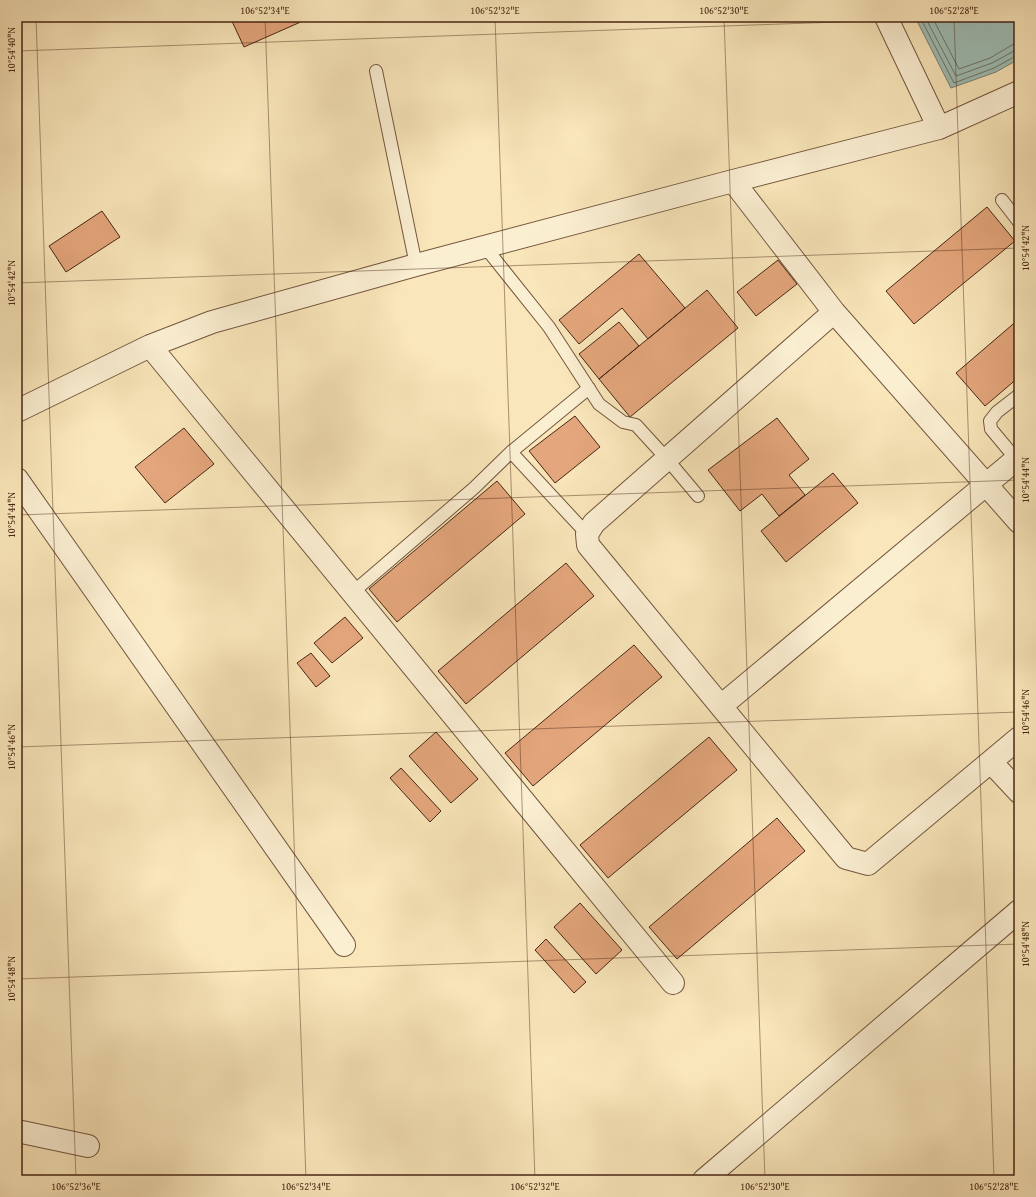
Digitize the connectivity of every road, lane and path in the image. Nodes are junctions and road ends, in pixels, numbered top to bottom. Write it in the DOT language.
graph roads {
  1 [pos="886,17"];
  2 [pos="376,71"];
  3 [pos="1019,92"];
  4 [pos="939,128"];
  5 [pos="733,181"];
  6 [pos="1002,200"];
  7 [pos="1019,222"];
  8 [pos="485,246"];
  9 [pos="416,265"];
  10 [pos="834,312"];
  11 [pos="150,346"];
  12 [pos="589,388"];
  13 [pos="1019,395"];
  14 [pos="17,411"];
  15 [pos="511,452"];
  16 [pos="1018,458"];
  17 [pos="667,459"];
  18 [pos="17,479"];
  19 [pos="986,484"];
  20 [pos="698,496"];
  21 [pos="1019,522"];
  22 [pos="587,534"];
  23 [pos="352,593"];
  24 [pos="721,706"];
  25 [pos="1019,738"];
  26 [pos="991,762"];
  27 [pos="1019,792"];
  28 [pos="1019,911"];
  29 [pos="344,945"];
  30 [pos="673,983"];
  31 [pos="17,1131"];
  32 [pos="88,1146"];
  33 [pos="704,1180"];
  1 -- 4 [label="street"];
  2 -- 9 [label="lane"];
  3 -- 4 [label="street"];
  4 -- 5 [label="street"];
  5 -- 8 [label="street"];
  5 -- 10 [label="street"];
  6 -- 7 [label="lane"];
  8 -- 9 [label="street"];
  8 -- 12 [label="lane"];
  9 -- 11 [label="street"];
  10 -- 17 [label="street"];
  10 -- 19 [label="street"];
  11 -- 14 [label="street"];
  11 -- 23 [label="street"];
  12 -- 15 [label="lane"];
  12 -- 17 [label="lane"];
  13 -- 16 [label="lane"];
  15 -- 22 [label="lane"];
  15 -- 23 [label="lane"];
  16 -- 19 [label="street"];
  17 -- 20 [label="lane"];
  17 -- 22 [label="street"];
  18 -- 29 [label="street"];
  19 -- 21 [label="street"];
  19 -- 24 [label="street"];
  22 -- 24 [label="street"];
  23 -- 30 [label="street"];
  24 -- 26 [label="street"];
  25 -- 26 [label="street"];
  26 -- 27 [label="street"];
  28 -- 33 [label="street"];
  31 -- 32 [label="street"];
}
